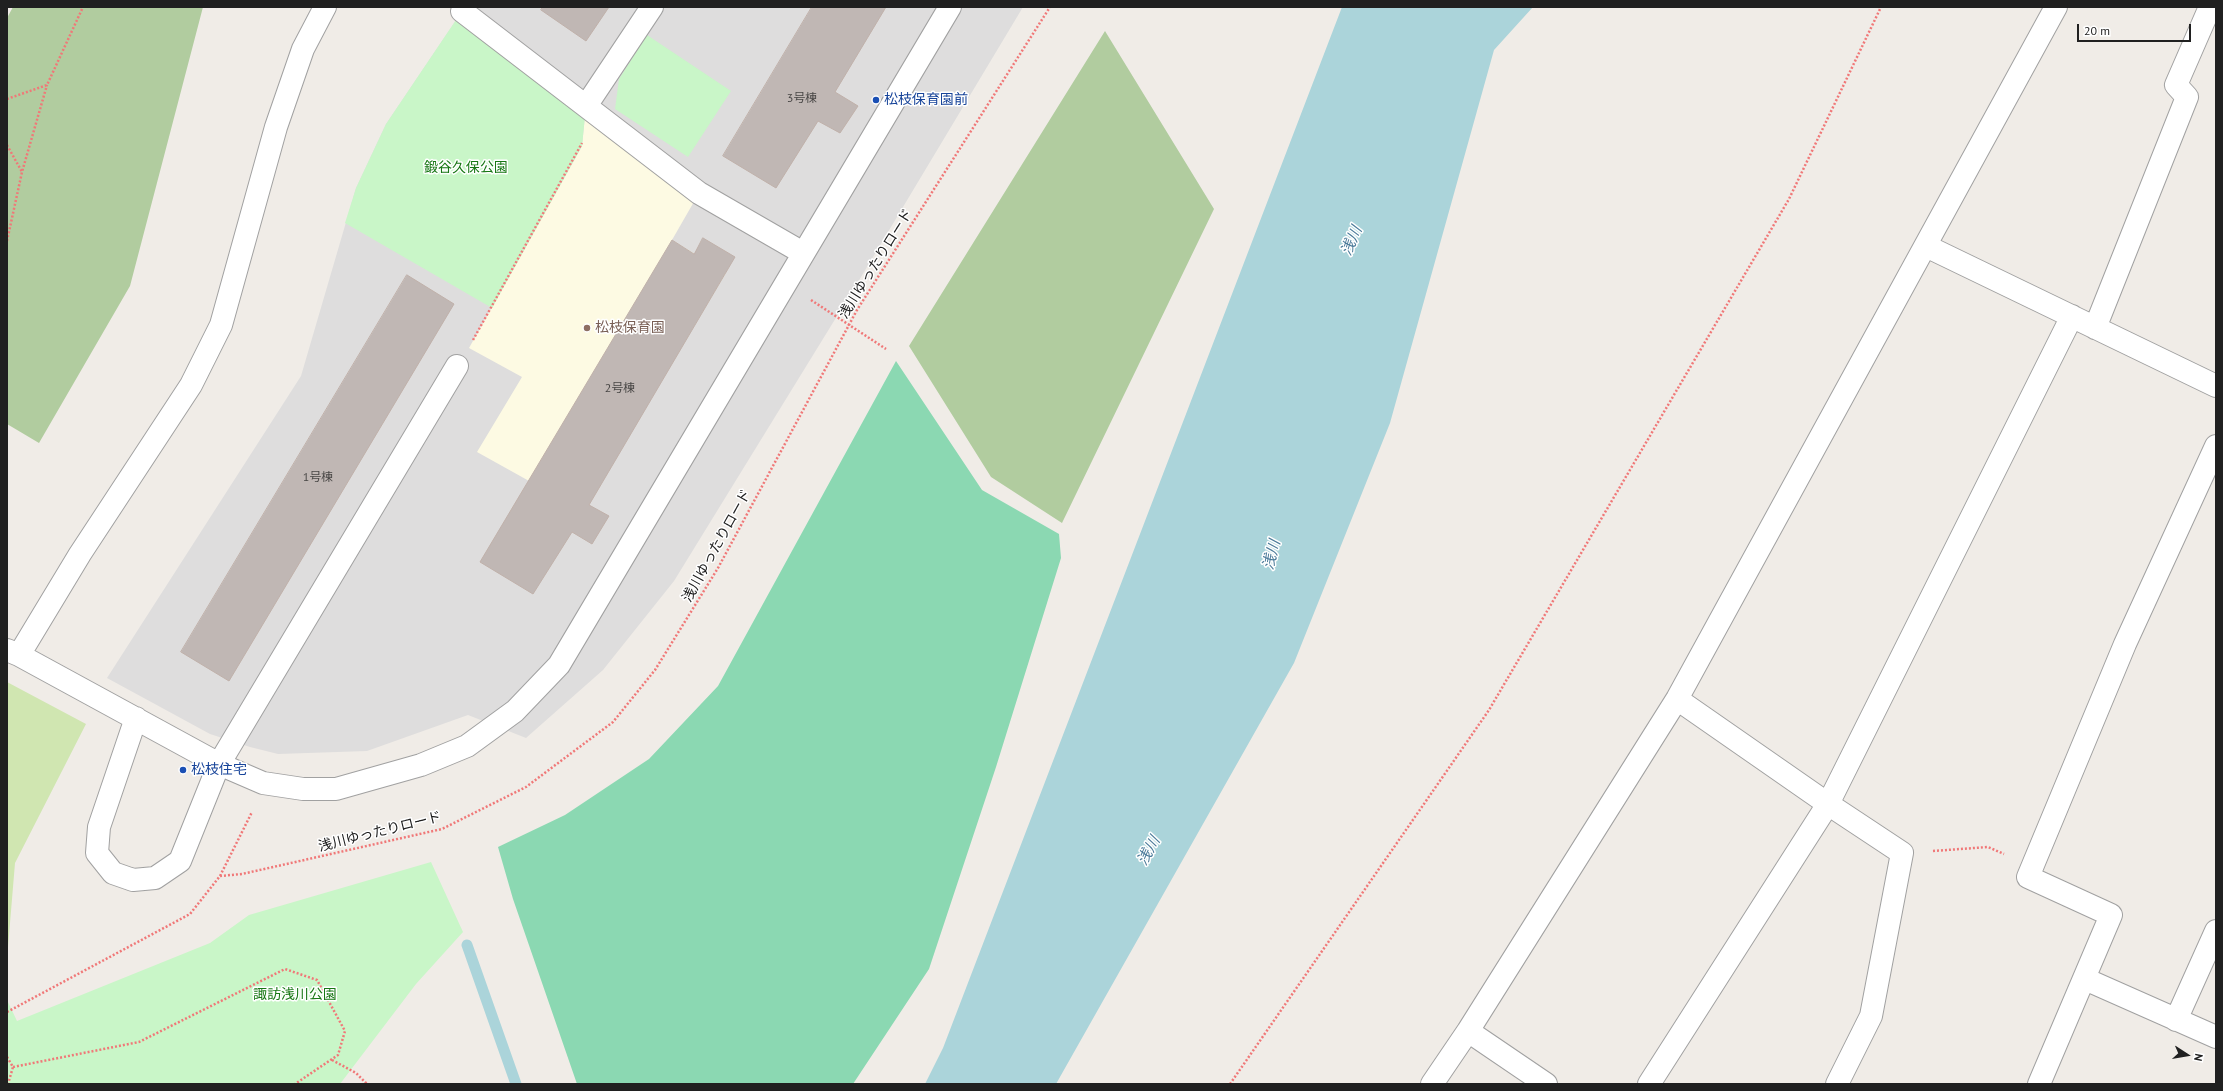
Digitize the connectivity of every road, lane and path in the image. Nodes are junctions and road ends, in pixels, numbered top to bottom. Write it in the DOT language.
graph roads {
  1 [pos="83,7"];
  2 [pos="326,7"];
  3 [pos="652,7"];
  4 [pos="950,7"];
  5 [pos="1050,7"];
  6 [pos="1881,7"];
  7 [pos="2056,7"];
  8 [pos="2210,7"];
  9 [pos="462,11"];
  10 [pos="47,85"];
  11 [pos="7,99"];
  12 [pos="586,106"];
  13 [pos="7,145"];
  14 [pos="22,172"];
  15 [pos="7,241"];
  16 [pos="1926,246"];
  17 [pos="803,253"];
  18 [pos="808,297"];
  19 [pos="2072,316"];
  20 [pos="849,325"];
  21 [pos="2095,328"];
  22 [pos="886,349"];
  23 [pos="457,366"];
  24 [pos="2216,386"];
  25 [pos="2216,446"];
  26 [pos="13,652"];
  27 [pos="1677,699"];
  28 [pos="136,718"];
  29 [pos="219,764"];
  30 [pos="1828,804"];
  31 [pos="254,809"];
  32 [pos="1902,853"];
  33 [pos="2033,866"];
  34 [pos="220,876"];
  35 [pos="2216,931"];
  36 [pos="2085,980"];
  37 [pos="7,1012"];
  38 [pos="2176,1020"];
  39 [pos="1468,1031"];
  40 [pos="2216,1038"];
  41 [pos="7,1057"];
  42 [pos="331,1060"];
  43 [pos="13,1067"];
  44 [pos="8,1084"];
  45 [pos="295,1084"];
  46 [pos="368,1084"];
  47 [pos="1230,1084"];
  48 [pos="1432,1084"];
  49 [pos="1546,1084"];
  50 [pos="1649,1084"];
  51 [pos="1838,1084"];
  52 [pos="2039,1084"];
  1 -- 10 [label="path"];
  2 -- 26 [label="street"];
  3 -- 12 [label="street"];
  4 -- 17 [label="street"];
  5 -- 20 [label="path, 浅川ゆったりロード"];
  6 -- 47 [label="path"];
  7 -- 16 [label="street"];
  8 -- 21 [label="street"];
  9 -- 12 [label="street"];
  10 -- 11 [label="path"];
  10 -- 14 [label="path"];
  12 -- 17 [label="street"];
  12 -- 23 [label="path"];
  13 -- 14 [label="path"];
  14 -- 15 [label="path"];
  16 -- 19 [label="street"];
  16 -- 27 [label="street"];
  17 -- 29 [label="street"];
  18 -- 20 [label="path"];
  19 -- 21 [label="street"];
  19 -- 30 [label="street"];
  20 -- 22 [label="path"];
  20 -- 34 [label="path, 浅川ゆったりロード"];
  21 -- 24 [label="street"];
  23 -- 29 [label="street"];
  25 -- 33 [label="street"];
  26 -- 28 [label="street"];
  27 -- 30 [label="street"];
  27 -- 39 [label="street"];
  28 -- 29 [label="street"];
  28 -- 29 [label="street"];
  30 -- 32 [label="street"];
  30 -- 50 [label="street"];
  31 -- 34 [label="path"];
  32 -- 33 [label="path"];
  32 -- 51 [label="street"];
  33 -- 36 [label="street"];
  34 -- 37 [label="path"];
  35 -- 38 [label="street"];
  36 -- 38 [label="street"];
  36 -- 52 [label="street"];
  38 -- 40 [label="street"];
  39 -- 48 [label="street"];
  39 -- 49 [label="street"];
  41 -- 43 [label="path"];
  42 -- 43 [label="path"];
  42 -- 45 [label="path"];
  42 -- 46 [label="path"];
  43 -- 44 [label="path"];
}
